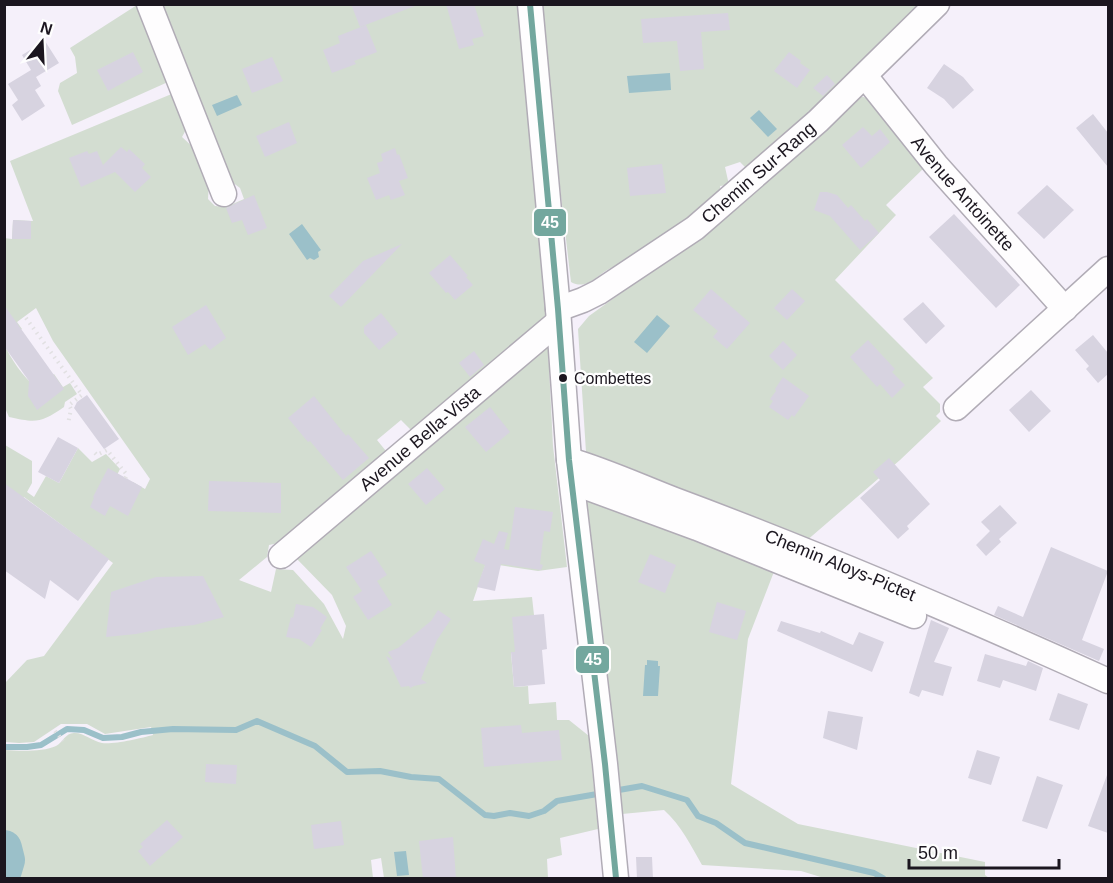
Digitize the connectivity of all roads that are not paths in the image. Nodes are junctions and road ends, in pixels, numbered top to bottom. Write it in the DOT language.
graph roads {
  1 [pos="149,4"];
  2 [pos="530,4"];
  3 [pos="937,4"];
  4 [pos="865,76"];
  5 [pos="224,194"];
  6 [pos="1108,269"];
  7 [pos="1065,309"];
  8 [pos="558,315"];
  9 [pos="956,408"];
  10 [pos="571,471"];
  11 [pos="281,556"];
  12 [pos="914,616"];
  13 [pos="1108,681"];
  14 [pos="616,879"];
  1 -- 5 [label="street"];
  2 -- 8 [label="street"];
  3 -- 4 [label="street, Chemin Sur-Rang"];
  4 -- 7 [label="street, Avenue Antoinette"];
  4 -- 8 [label="street, Chemin Sur-Rang"];
  6 -- 7 [label="street"];
  7 -- 9 [label="street"];
  8 -- 10 [label="street"];
  8 -- 11 [label="street, Avenue Bella-Vista"];
  10 -- 12 [label="street"];
  10 -- 13 [label="street, Chemin Aloys-Pictet"];
  10 -- 14 [label="street"];
}
